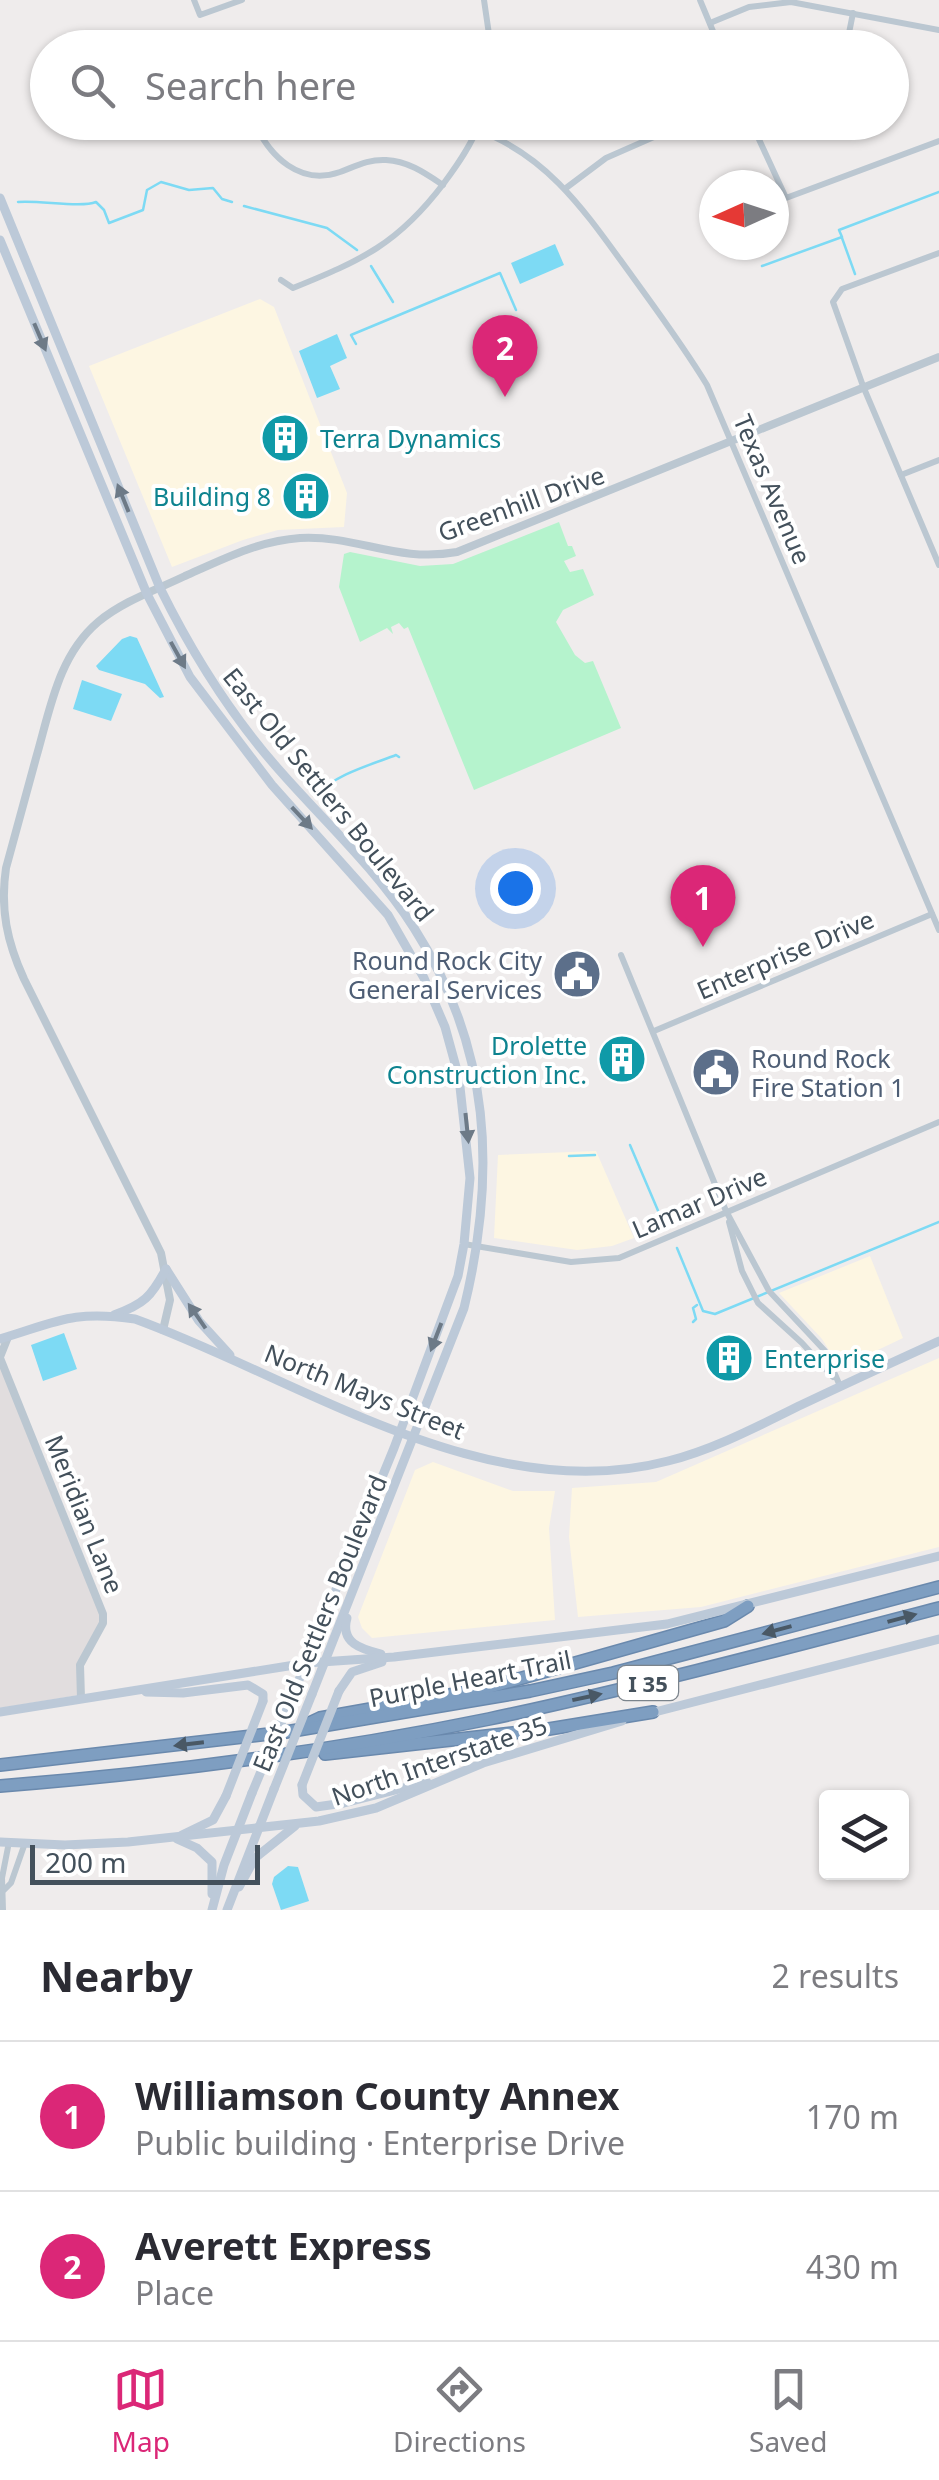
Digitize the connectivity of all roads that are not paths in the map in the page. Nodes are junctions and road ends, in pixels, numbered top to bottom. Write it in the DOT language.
graph roads {
  1 [pos="194,0"];
  2 [pos="242,0"];
  3 [pos="484,0"];
  4 [pos="700,0"];
  5 [pos="854,13"];
  6 [pos="710,23"];
  7 [pos="488,30"];
  8 [pos="713,30"];
  9 [pos="850,30"];
  10 [pos="939,30"];
  11 [pos="266,140"];
  12 [pos="470,140"];
  13 [pos="504,140"];
  14 [pos="646,140"];
  15 [pos="759,140"];
  16 [pos="939,141"];
  17 [pos="443,185"];
  18 [pos="566,188"];
  19 [pos="0,198"];
  20 [pos="0,240"];
  21 [pos="939,253"];
  22 [pos="281,280"];
  23 [pos="939,357"];
  24 [pos="864,386"];
  25 [pos="730,441"];
  26 [pos="939,460"];
  27 [pos="901,475"];
  28 [pos="938,562"];
  29 [pos="160,588"];
  30 [pos="147,594"];
  31 [pos="932,914"];
  32 [pos="939,930"];
  33 [pos="622,955"];
  34 [pos="654,1031"];
  35 [pos="939,1122"];
  36 [pos="726,1211"];
  37 [pos="464,1244"];
  38 [pos="479,1247"];
  39 [pos="166,1269"];
  40 [pos="111,1316"];
  41 [pos="163,1330"];
  42 [pos="4,1338"];
  43 [pos="939,1341"];
  44 [pos="0,1358"];
  45 [pos="233,1359"];
  46 [pos="840,1386"];
  47 [pos="400,1431"];
  48 [pos="416,1437"];
  49 [pos="939,1556"];
  50 [pos="358,1581"];
  51 [pos="939,1588"];
  52 [pos="748,1606"];
  53 [pos="939,1608"];
  54 [pos="939,1639"];
  55 [pos="394,1657"];
  56 [pos="326,1661"];
  57 [pos="307,1662"];
  58 [pos="80,1685"];
  59 [pos="121,1692"];
  60 [pos="81,1698"];
  61 [pos="68,1700"];
  62 [pos="0,1712"];
  63 [pos="653,1712"];
  64 [pos="286,1732"];
  65 [pos="0,1765"];
  66 [pos="202,1765"];
  67 [pos="448,1776"];
  68 [pos="0,1786"];
  69 [pos="298,1824"];
  70 [pos="259,1826"];
  71 [pos="236,1830"];
  72 [pos="175,1838"];
  73 [pos="4,1842"];
  74 [pos="25,1843"];
  75 [pos="3,1891"];
  76 [pos="228,1906"];
  77 [pos="3,1910"];
  78 [pos="211,1910"];
  1 -- 2 [label="street"];
  3 -- 7 [label="street"];
  4 -- 6 [label="street"];
  5 -- 6 [label="street"];
  5 -- 9 [label="street"];
  5 -- 10 [label="street"];
  6 -- 8 [label="street"];
  11 -- 17 [label="street"];
  12 -- 17 [label="street"];
  13 -- 18 [label="street, Texas Avenue"];
  14 -- 18 [label="street"];
  15 -- 16 [label="street"];
  17 -- 22 [label="street"];
  18 -- 25 [label="street, Texas Avenue"];
  29 -- 19 [label="main road, East Old Settlers Boulevard, one-way"];
  20 -- 30 [label="main road, East Old Settlers Boulevard, one-way"];
  21 -- 24 [label="street"];
  23 -- 24 [label="street, Greenhill Drive"];
  24 -- 25 [label="street, Greenhill Drive"];
  24 -- 27 [label="street"];
  25 -- 29 [label="street, Greenhill Drive"];
  25 -- 31 [label="street, Texas Avenue"];
  26 -- 27 [label="street"];
  27 -- 28 [label="street"];
  29 -- 30 [label="street, Greenhill Drive"];
  29 -- 38 [label="main road, East Old Settlers Boulevard"];
  30 -- 37 [label="main road, East Old Settlers Boulevard, one-way"];
  30 -- 39 [label="street, Greenhill Drive"];
  31 -- 32 [label="street, Texas Avenue"];
  31 -- 34 [label="street, Enterprise Drive"];
  33 -- 34 [label="street"];
  34 -- 36 [label="street"];
  35 -- 36 [label="street, Lamar Drive"];
  36 -- 38 [label="street, Lamar Drive"];
  36 -- 46 [label="street"];
  36 -- 46 [label="street"];
  37 -- 38 [label="street, Lamar Drive"];
  37 -- 47 [label="main road, East Old Settlers Boulevard, one-way"];
  38 -- 48 [label="main road, East Old Settlers Boulevard"];
  39 -- 40 [label="main road"];
  39 -- 41 [label="street, Greenhill Drive"];
  45 -- 39 [label="main road, one-way"];
  40 -- 41 [label="main road, North Mays Street"];
  40 -- 42 [label="main road, North Mays Street"];
  41 -- 45 [label="main road, North Mays Street"];
  42 -- 44 [label="street"];
  43 -- 46 [label="main road, North Mays Street"];
  44 -- 58 [label="street, Meridian Lane"];
  45 -- 47 [label="main road, North Mays Street"];
  46 -- 48 [label="main road, North Mays Street"];
  47 -- 48 [label="main road, North Mays Street"];
  47 -- 57 [label="main road, East Old Settlers Boulevard"];
  48 -- 50 [label="main road, East Old Settlers Boulevard"];
  49 -- 52 [label="main road"];
  50 -- 55 [label="main road"];
  50 -- 56 [label="main road, East Old Settlers Boulevard"];
  51 -- 64 [label="highway, Purple Heart Trail / I 35, one-way"];
  52 -- 55 [label="main road"];
  52 -- 64 [label="highway"];
  66 -- 53 [label="highway, Purple Heart Trail / I 35, one-way"];
  54 -- 63 [label="main road, North Interstate 35"];
  55 -- 56 [label="main road"];
  55 -- 67 [label="main road, bridge"];
  56 -- 57 [label="main road"];
  56 -- 70 [label="main road, East Old Settlers Boulevard, bridge"];
  57 -- 59 [label="main road"];
  57 -- 71 [label="main road, East Old Settlers Boulevard, bridge"];
  58 -- 60 [label="street, Meridian Lane"];
  58 -- 61 [label="street, Meridian Lane"];
  59 -- 60 [label="main road"];
  59 -- 72 [label="main road, bridge"];
  60 -- 61 [label="main road"];
  61 -- 62 [label="main road"];
  63 -- 66 [label="highway"];
  63 -- 67 [label="main road, North Interstate 35"];
  64 -- 65 [label="highway, Purple Heart Trail / I 35, one-way"];
  66 -- 68 [label="highway, Purple Heart Trail / I 35"];
  67 -- 69 [label="main road, North Interstate 35"];
  69 -- 70 [label="main road, North Interstate 35"];
  69 -- 76 [label="main road"];
  70 -- 71 [label="main road, North Interstate 35"];
  70 -- 76 [label="main road, East Old Settlers Boulevard"];
  71 -- 72 [label="main road, North Interstate 35"];
  71 -- 78 [label="main road, East Old Settlers Boulevard"];
  72 -- 74 [label="main road, North Interstate 35"];
  72 -- 78 [label="main road"];
  73 -- 74 [label="main road, North Interstate 35"];
  73 -- 75 [label="street"];
  74 -- 75 [label="street"];
  75 -- 77 [label="street"];
}
